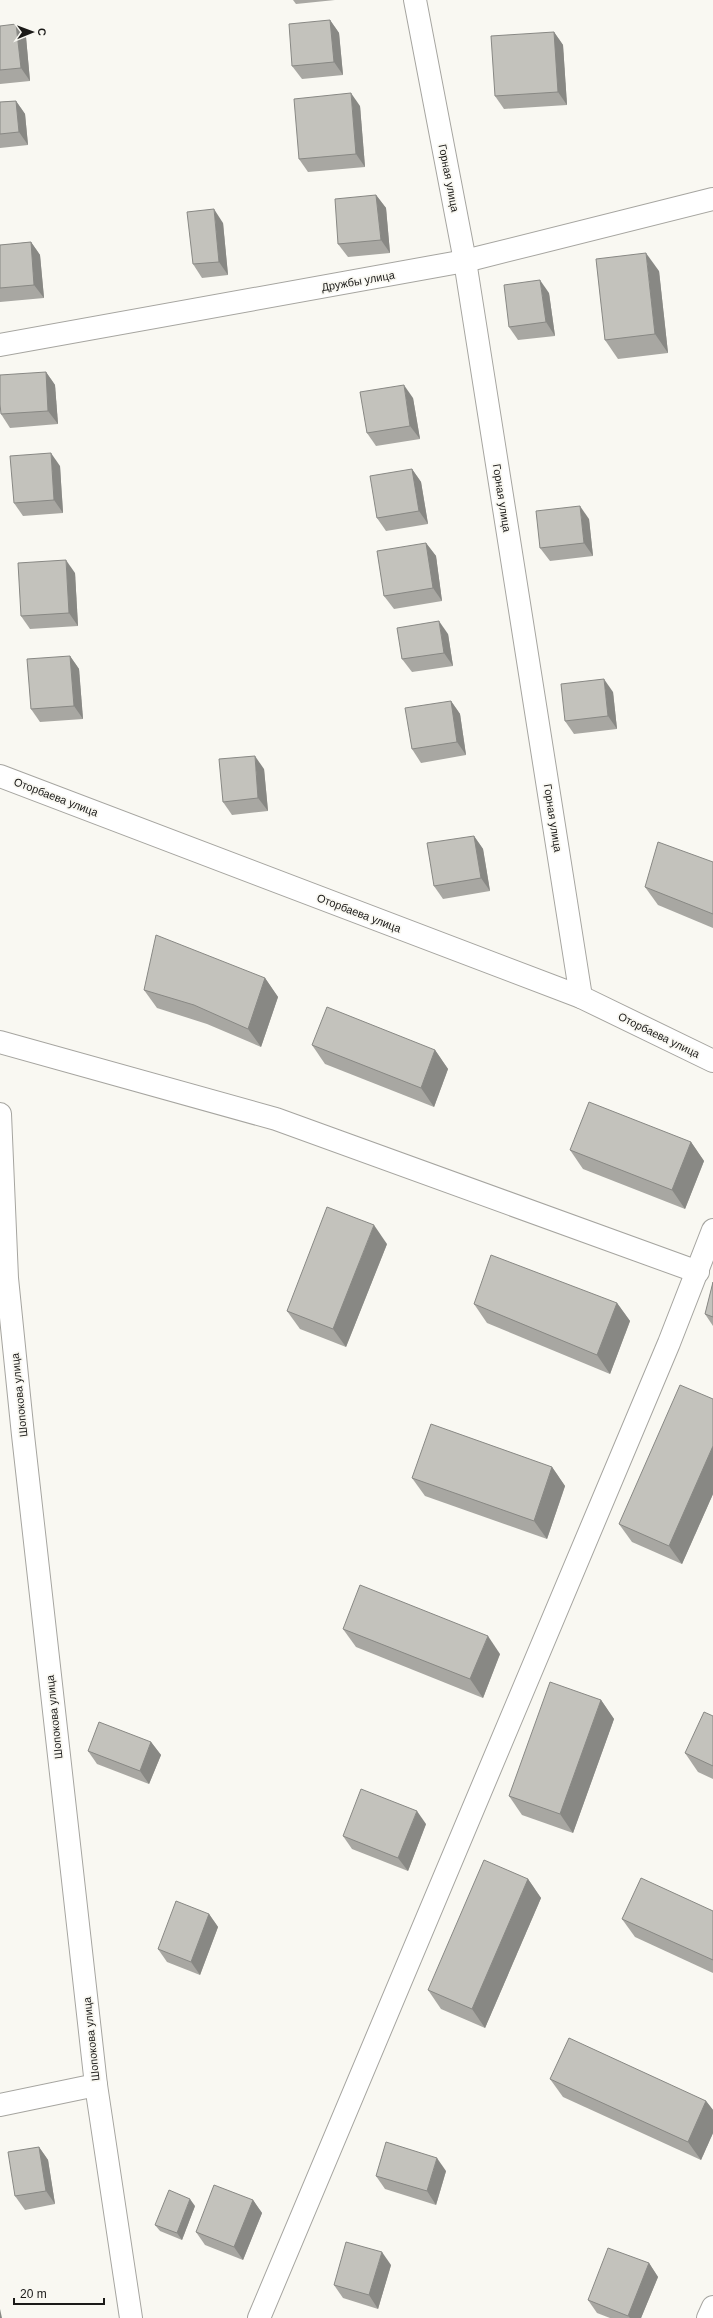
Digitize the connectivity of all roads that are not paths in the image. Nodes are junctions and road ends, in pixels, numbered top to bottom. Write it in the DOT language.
graph roads {
  1 [pos="415,0"];
  2 [pos="713,199"];
  3 [pos="465,261"];
  4 [pos="0,345"];
  5 [pos="0,776"];
  6 [pos="581,997"];
  7 [pos="0,1042"];
  8 [pos="713,1061"];
  9 [pos="0,1114"];
  10 [pos="713,1230"];
  11 [pos="698,1272"];
  12 [pos="4,1278"];
  13 [pos="96,2085"];
  14 [pos="0,2105"];
  15 [pos="713,2307"];
  16 [pos="131,2318"];
  17 [pos="259,2318"];
  18 [pos="708,2318"];
  1 -- 3 [label="street, Горная улица"];
  2 -- 3 [label="street, Дружбы улица"];
  3 -- 4 [label="street, Дружбы улица"];
  3 -- 6 [label="street, Горная улица"];
  5 -- 6 [label="street, Оторбаева улица"];
  6 -- 8 [label="street, Оторбаева улица"];
  7 -- 11 [label="street"];
  9 -- 12 [label="street, Шопокова улица"];
  10 -- 11 [label="street"];
  11 -- 17 [label="street"];
  12 -- 13 [label="street, Шопокова улица"];
  13 -- 14 [label="street"];
  13 -- 16 [label="street, Шопокова улица"];
  15 -- 18 [label="street"];
}
